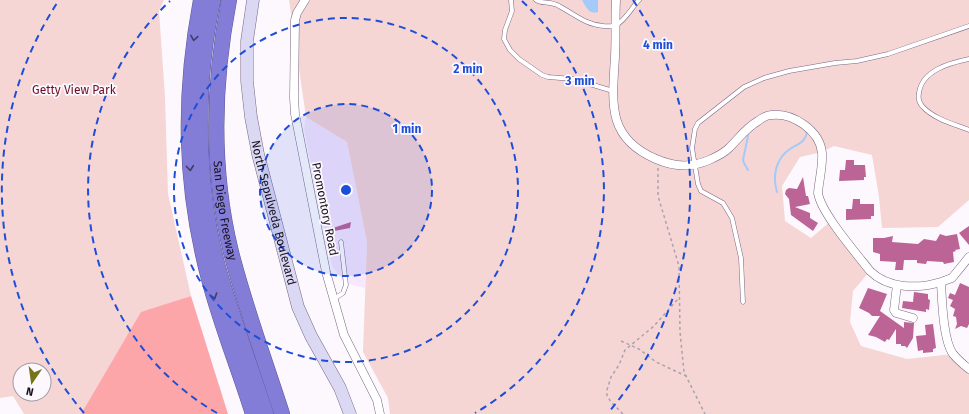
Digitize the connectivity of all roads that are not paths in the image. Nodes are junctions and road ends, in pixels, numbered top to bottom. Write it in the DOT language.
graph roads {
  1 [pos="201,0"];
  2 [pos="213,0"];
  3 [pos="220,0"];
  4 [pos="229,0"];
  5 [pos="253,0"];
  6 [pos="305,0"];
  7 [pos="511,0"];
  8 [pos="536,0"];
  9 [pos="616,0"];
  10 [pos="639,0"];
  11 [pos="615,26"];
  12 [pos="969,26"];
  13 [pos="969,58"];
  14 [pos="614,90"];
  15 [pos="969,130"];
  16 [pos="694,165"];
  17 [pos="341,242"];
  18 [pos="969,257"];
  19 [pos="941,282"];
  20 [pos="897,285"];
  21 [pos="333,299"];
  22 [pos="743,302"];
  23 [pos="913,318"];
  24 [pos="969,369"];
  25 [pos="253,414"];
  26 [pos="266,414"];
  27 [pos="274,414"];
  28 [pos="282,414"];
  29 [pos="350,414"];
  30 [pos="380,414"];
  1 -- 25 [label="highway, one-way"];
  2 -- 26 [label="highway"];
  3 -- 27 [label="highway"];
  4 -- 28 [label="highway, San Diego Freeway"];
  5 -- 29 [label="main road, North Sepulveda Boulevard"];
  6 -- 21 [label="street, Promontory Road"];
  7 -- 14 [label="lane"];
  8 -- 11 [label="lane"];
  9 -- 11 [label="street"];
  10 -- 11 [label="lane"];
  11 -- 14 [label="street"];
  12 -- 16 [label="lane"];
  13 -- 15 [label="lane"];
  14 -- 16 [label="street"];
  16 -- 20 [label="street"];
  16 -- 22 [label="lane"];
  17 -- 21 [label="lane"];
  18 -- 19 [label="street"];
  19 -- 20 [label="street"];
  19 -- 24 [label="street"];
  20 -- 23 [label="street"];
  21 -- 30 [label="street, Promontory Road"];
}
